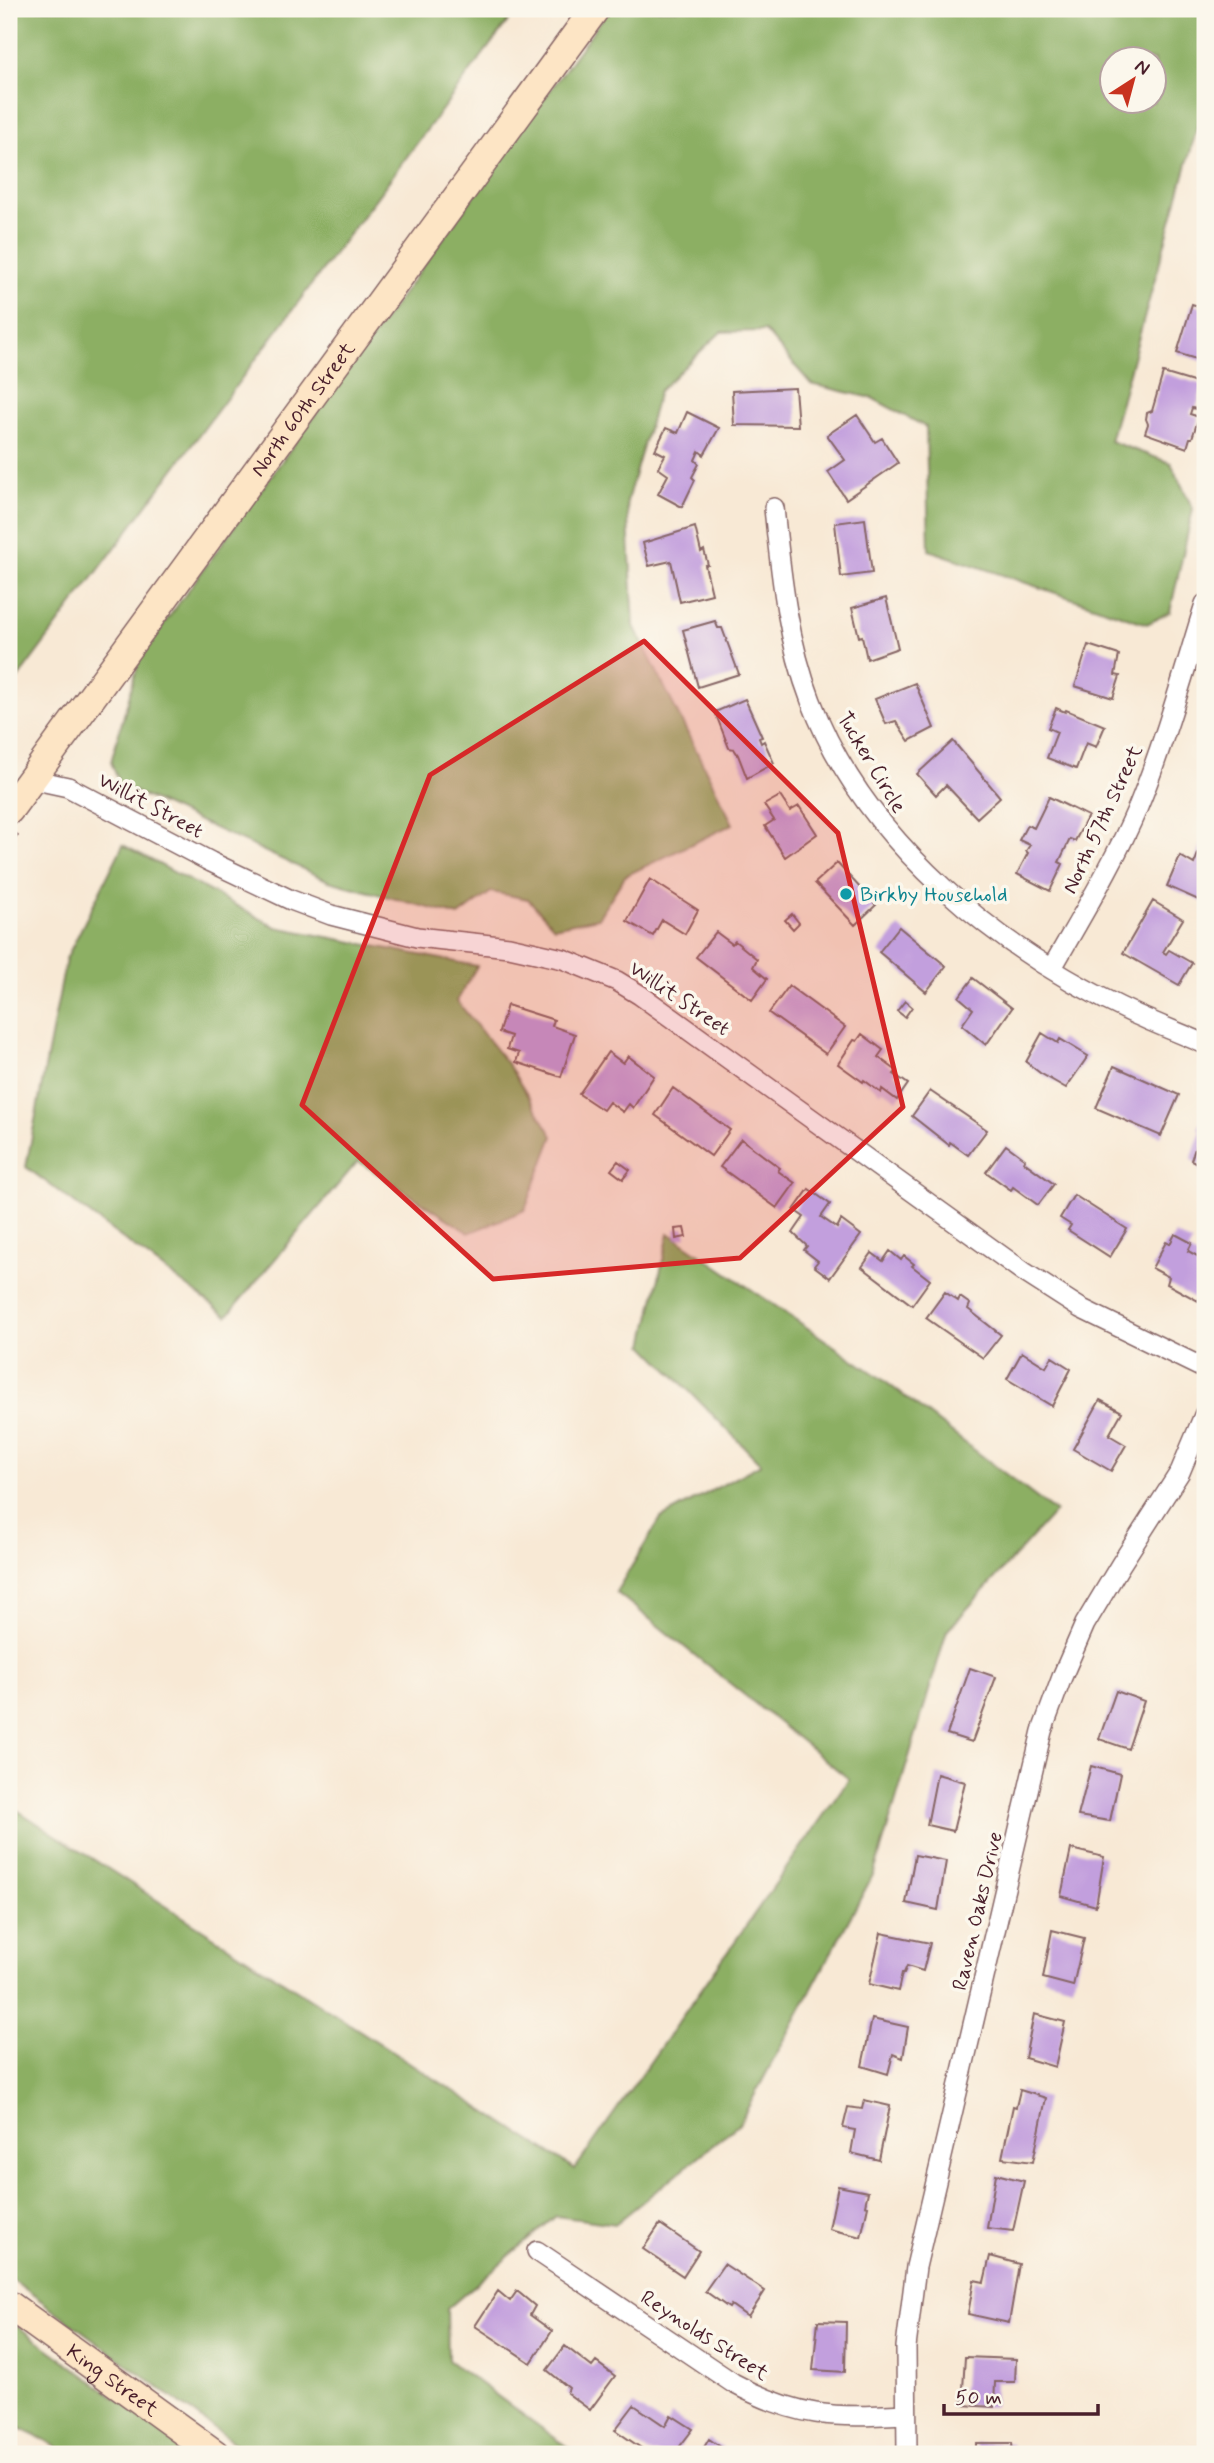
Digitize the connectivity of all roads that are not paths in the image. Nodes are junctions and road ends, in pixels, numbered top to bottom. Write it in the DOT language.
graph roads {
  1 [pos="595,9"];
  2 [pos="774,508"];
  3 [pos="1205,604"];
  4 [pos="20,777"];
  5 [pos="9,810"];
  6 [pos="1052,968"];
  7 [pos="1205,1044"];
  8 [pos="1205,1369"];
  9 [pos="1205,1413"];
  10 [pos="537,2250"];
  11 [pos="9,2305"];
  12 [pos="905,2414"];
  13 [pos="215,2454"];
  14 [pos="907,2454"];
  1 -- 4 [label="main road, North 60th Street"];
  2 -- 6 [label="street, Tucker Circle"];
  3 -- 6 [label="street, North 57th Street"];
  4 -- 5 [label="main road, North 60th Street"];
  4 -- 8 [label="street, Willit Street"];
  6 -- 7 [label="street, Tucker Circle"];
  9 -- 12 [label="street, Raven Oaks Drive"];
  10 -- 12 [label="street, Reynolds Street"];
  11 -- 13 [label="main road, King Street"];
  12 -- 14 [label="street, Raven Oaks Drive"];
}
